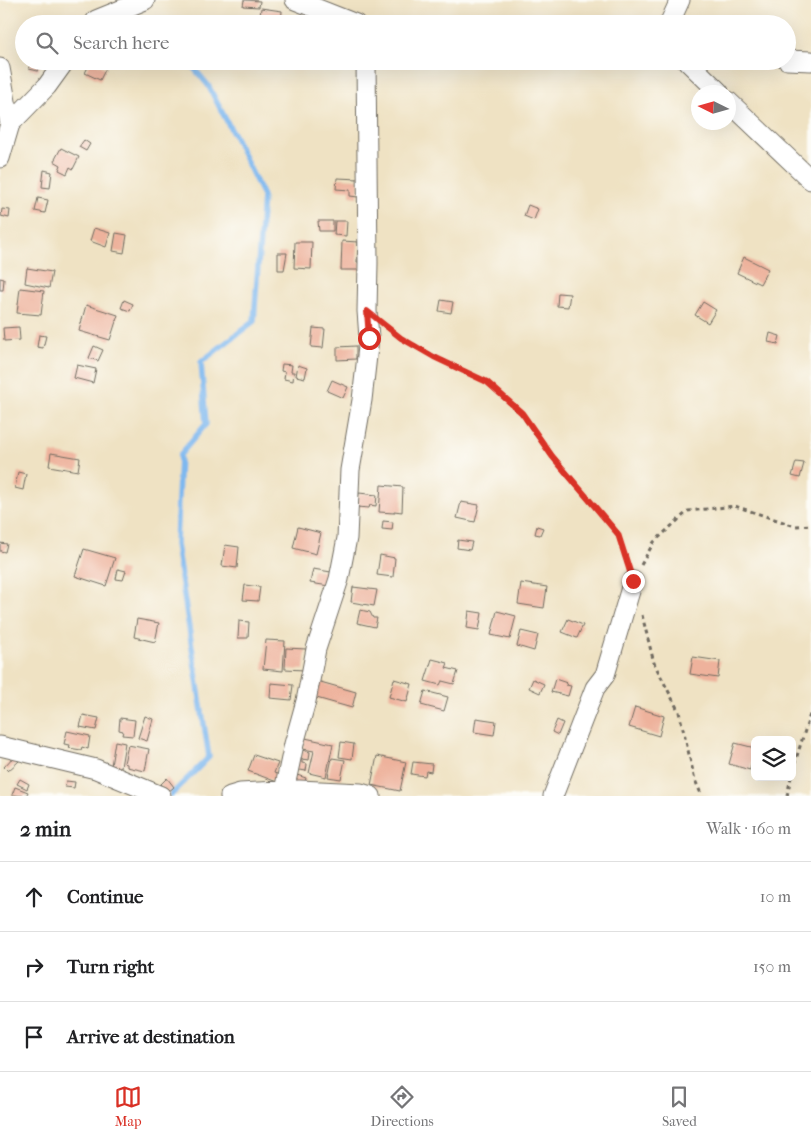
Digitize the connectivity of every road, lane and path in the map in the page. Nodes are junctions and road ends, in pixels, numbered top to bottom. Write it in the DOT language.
graph roads {
  1 [pos="145,0"];
  2 [pos="295,0"];
  3 [pos="680,0"];
  4 [pos="108,15"];
  5 [pos="333,15"];
  6 [pos="673,15"];
  7 [pos="796,60"];
  8 [pos="811,61"];
  9 [pos="0,68"];
  10 [pos="58,70"];
  11 [pos="366,70"];
  12 [pos="696,70"];
  13 [pos="712,85"];
  14 [pos="736,109"];
  15 [pos="10,124"];
  16 [pos="0,158"];
  17 [pos="811,180"];
  18 [pos="367,311"];
  19 [pos="811,525"];
  20 [pos="633,581"];
  21 [pos="641,612"];
  22 [pos="811,711"];
  23 [pos="0,746"];
  24 [pos="796,759"];
  25 [pos="790,781"];
  26 [pos="284,791"];
  27 [pos="161,796"];
  28 [pos="230,796"];
  29 [pos="371,796"];
  30 [pos="553,796"];
  31 [pos="702,796"];
  32 [pos="787,796"];
  1 -- 4 [label="street"];
  2 -- 5 [label="street"];
  3 -- 6 [label="street"];
  7 -- 8 [label="street"];
  9 -- 15 [label="street"];
  10 -- 15 [label="street"];
  11 -- 18 [label="street"];
  12 -- 13 [label="street"];
  14 -- 17 [label="street"];
  15 -- 16 [label="street"];
  18 -- 20 [label="path"];
  18 -- 26 [label="street"];
  19 -- 20 [label="path"];
  20 -- 30 [label="street"];
  21 -- 31 [label="path"];
  22 -- 24 [label="path"];
  23 -- 27 [label="street"];
  25 -- 32 [label="path"];
  26 -- 28 [label="street"];
  26 -- 29 [label="street"];
}
